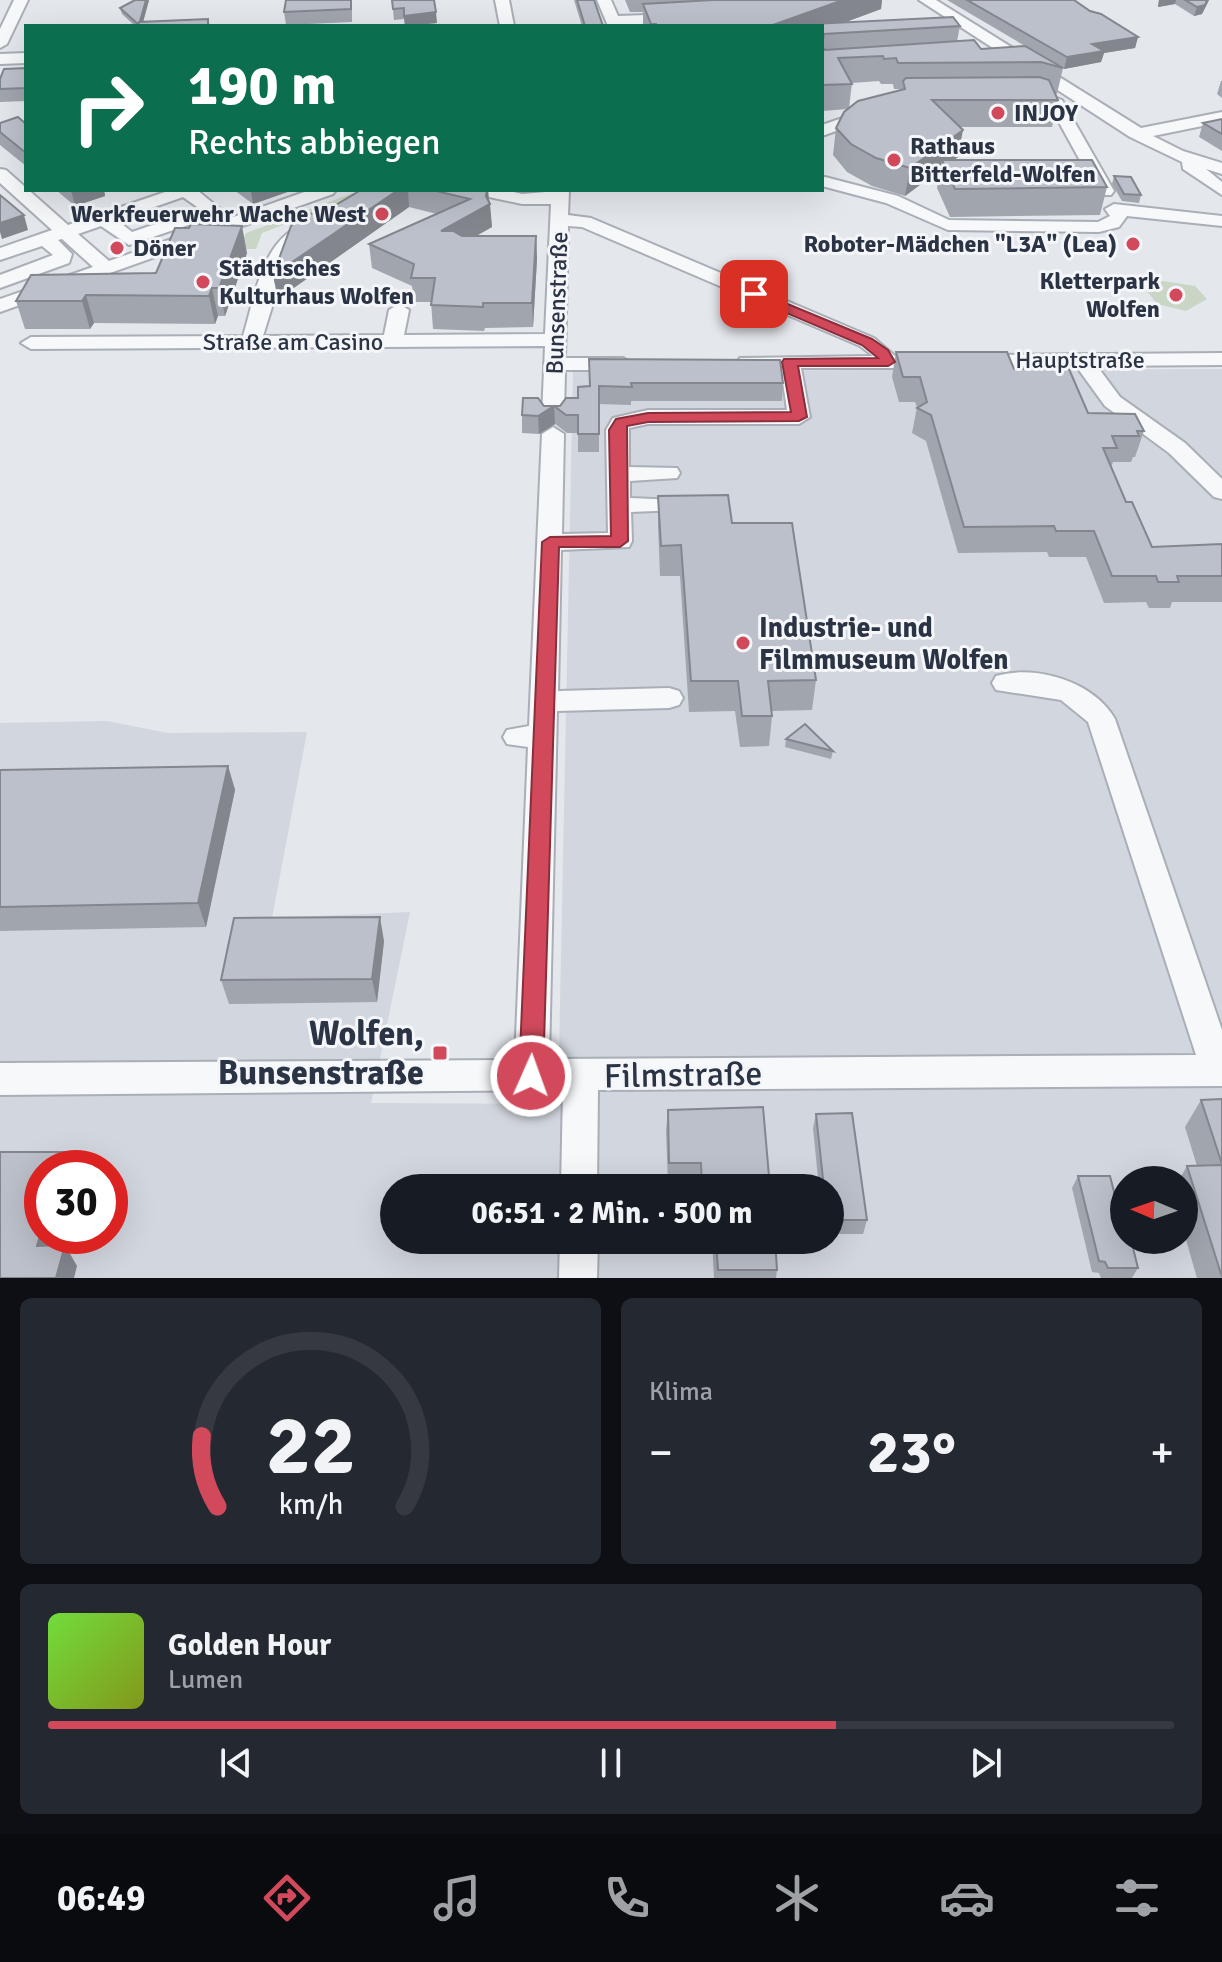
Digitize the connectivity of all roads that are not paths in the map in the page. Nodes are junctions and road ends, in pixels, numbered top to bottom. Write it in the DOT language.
graph roads {
  1 [pos="21,0"];
  2 [pos="502,0"];
  3 [pos="604,0"];
  4 [pos="926,0"];
  5 [pos="686,17"];
  6 [pos="507,24"];
  7 [pos="614,24"];
  8 [pos="0,43"];
  9 [pos="1016,54"];
  10 [pos="24,58"];
  11 [pos="989,58"];
  12 [pos="0,59"];
  13 [pos="1006,95"];
  14 [pos="886,108"];
  15 [pos="824,114"];
  16 [pos="862,117"];
  17 [pos="1222,117"];
  18 [pos="824,130"];
  19 [pos="1136,134"];
  20 [pos="1192,165"];
  21 [pos="1222,169"];
  22 [pos="824,181"];
  23 [pos="4,182"];
  24 [pos="1222,190"];
  25 [pos="181,192"];
  26 [pos="190,192"];
  27 [pos="216,192"];
  28 [pos="321,192"];
  29 [pos="490,192"];
  30 [pos="560,194"];
  31 [pos="1114,209"];
  32 [pos="334,216"];
  33 [pos="103,218"];
  34 [pos="247,219"];
  35 [pos="560,220"];
  36 [pos="1222,221"];
  37 [pos="66,231"];
  38 [pos="44,238"];
  39 [pos="2,251"];
  40 [pos="106,268"];
  41 [pos="0,282"];
  42 [pos="0,306"];
  43 [pos="399,310"];
  44 [pos="556,340"];
  45 [pos="393,341"];
  46 [pos="31,343"];
  47 [pos="251,343"];
  48 [pos="1222,359"];
  49 [pos="1083,360"];
  50 [pos="731,362"];
  51 [pos="790,362"];
  52 [pos="888,362"];
  53 [pos="555,364"];
  54 [pos="640,364"];
  55 [pos="669,473"];
  56 [pos="618,474"];
  57 [pos="1222,492"];
  58 [pos="619,505"];
  59 [pos="670,505"];
  60 [pos="550,542"];
  61 [pos="1005,683"];
  62 [pos="669,698"];
  63 [pos="545,701"];
  64 [pos="1220,1070"];
  65 [pos="581,1075"];
  66 [pos="531,1076"];
  67 [pos="0,1079"];
  68 [pos="579,1174"];
  69 [pos="579,1254"];
  70 [pos="578,1278"];
  1 -- 8 [label="street"];
  2 -- 6 [label="street"];
  3 -- 7 [label="street"];
  4 -- 9 [label="street"];
  5 -- 7 [label="street"];
  9 -- 11 [label="street"];
  9 -- 19 [label="street"];
  10 -- 12 [label="street"];
  13 -- 31 [label="street"];
  14 -- 16 [label="street"];
  15 -- 16 [label="street"];
  16 -- 18 [label="street"];
  17 -- 19 [label="street"];
  19 -- 20 [label="street"];
  20 -- 21 [label="street"];
  20 -- 24 [label="street"];
  22 -- 31 [label="street"];
  23 -- 37 [label="street"];
  25 -- 33 [label="street"];
  26 -- 33 [label="street"];
  27 -- 34 [label="street"];
  28 -- 34 [label="street"];
  29 -- 30 [label="street"];
  30 -- 35 [label="street, Bunsenstraße"];
  31 -- 36 [label="street"];
  32 -- 47 [label="street"];
  33 -- 37 [label="street"];
  34 -- 40 [label="street"];
  35 -- 44 [label="street, Bunsenstraße"];
  35 -- 52 [label="street"];
  37 -- 38 [label="street"];
  37 -- 40 [label="street"];
  38 -- 39 [label="street"];
  38 -- 41 [label="street"];
  40 -- 42 [label="street"];
  43 -- 45 [label="street"];
  44 -- 45 [label="street, Straße am Casino"];
  44 -- 53 [label="street, Bunsenstraße"];
  45 -- 47 [label="street, Straße am Casino"];
  46 -- 47 [label="street, Straße am Casino"];
  48 -- 49 [label="street, Hauptstraße"];
  49 -- 52 [label="street, Hauptstraße"];
  49 -- 57 [label="street"];
  50 -- 51 [label="street, Hauptstraße"];
  51 -- 52 [label="street, Hauptstraße"];
  51 -- 56 [label="street"];
  53 -- 54 [label="street"];
  53 -- 60 [label="street, Bunsenstraße"];
  55 -- 56 [label="street"];
  56 -- 58 [label="street"];
  58 -- 59 [label="street"];
  58 -- 60 [label="street"];
  60 -- 63 [label="street, Bunsenstraße"];
  61 -- 64 [label="street"];
  62 -- 63 [label="street"];
  63 -- 66 [label="street, Bunsenstraße"];
  64 -- 65 [label="street, Filmstraße"];
  65 -- 66 [label="street, Filmstraße"];
  65 -- 68 [label="street"];
  66 -- 67 [label="street, Filmstraße"];
  69 -- 70 [label="street"];
}
